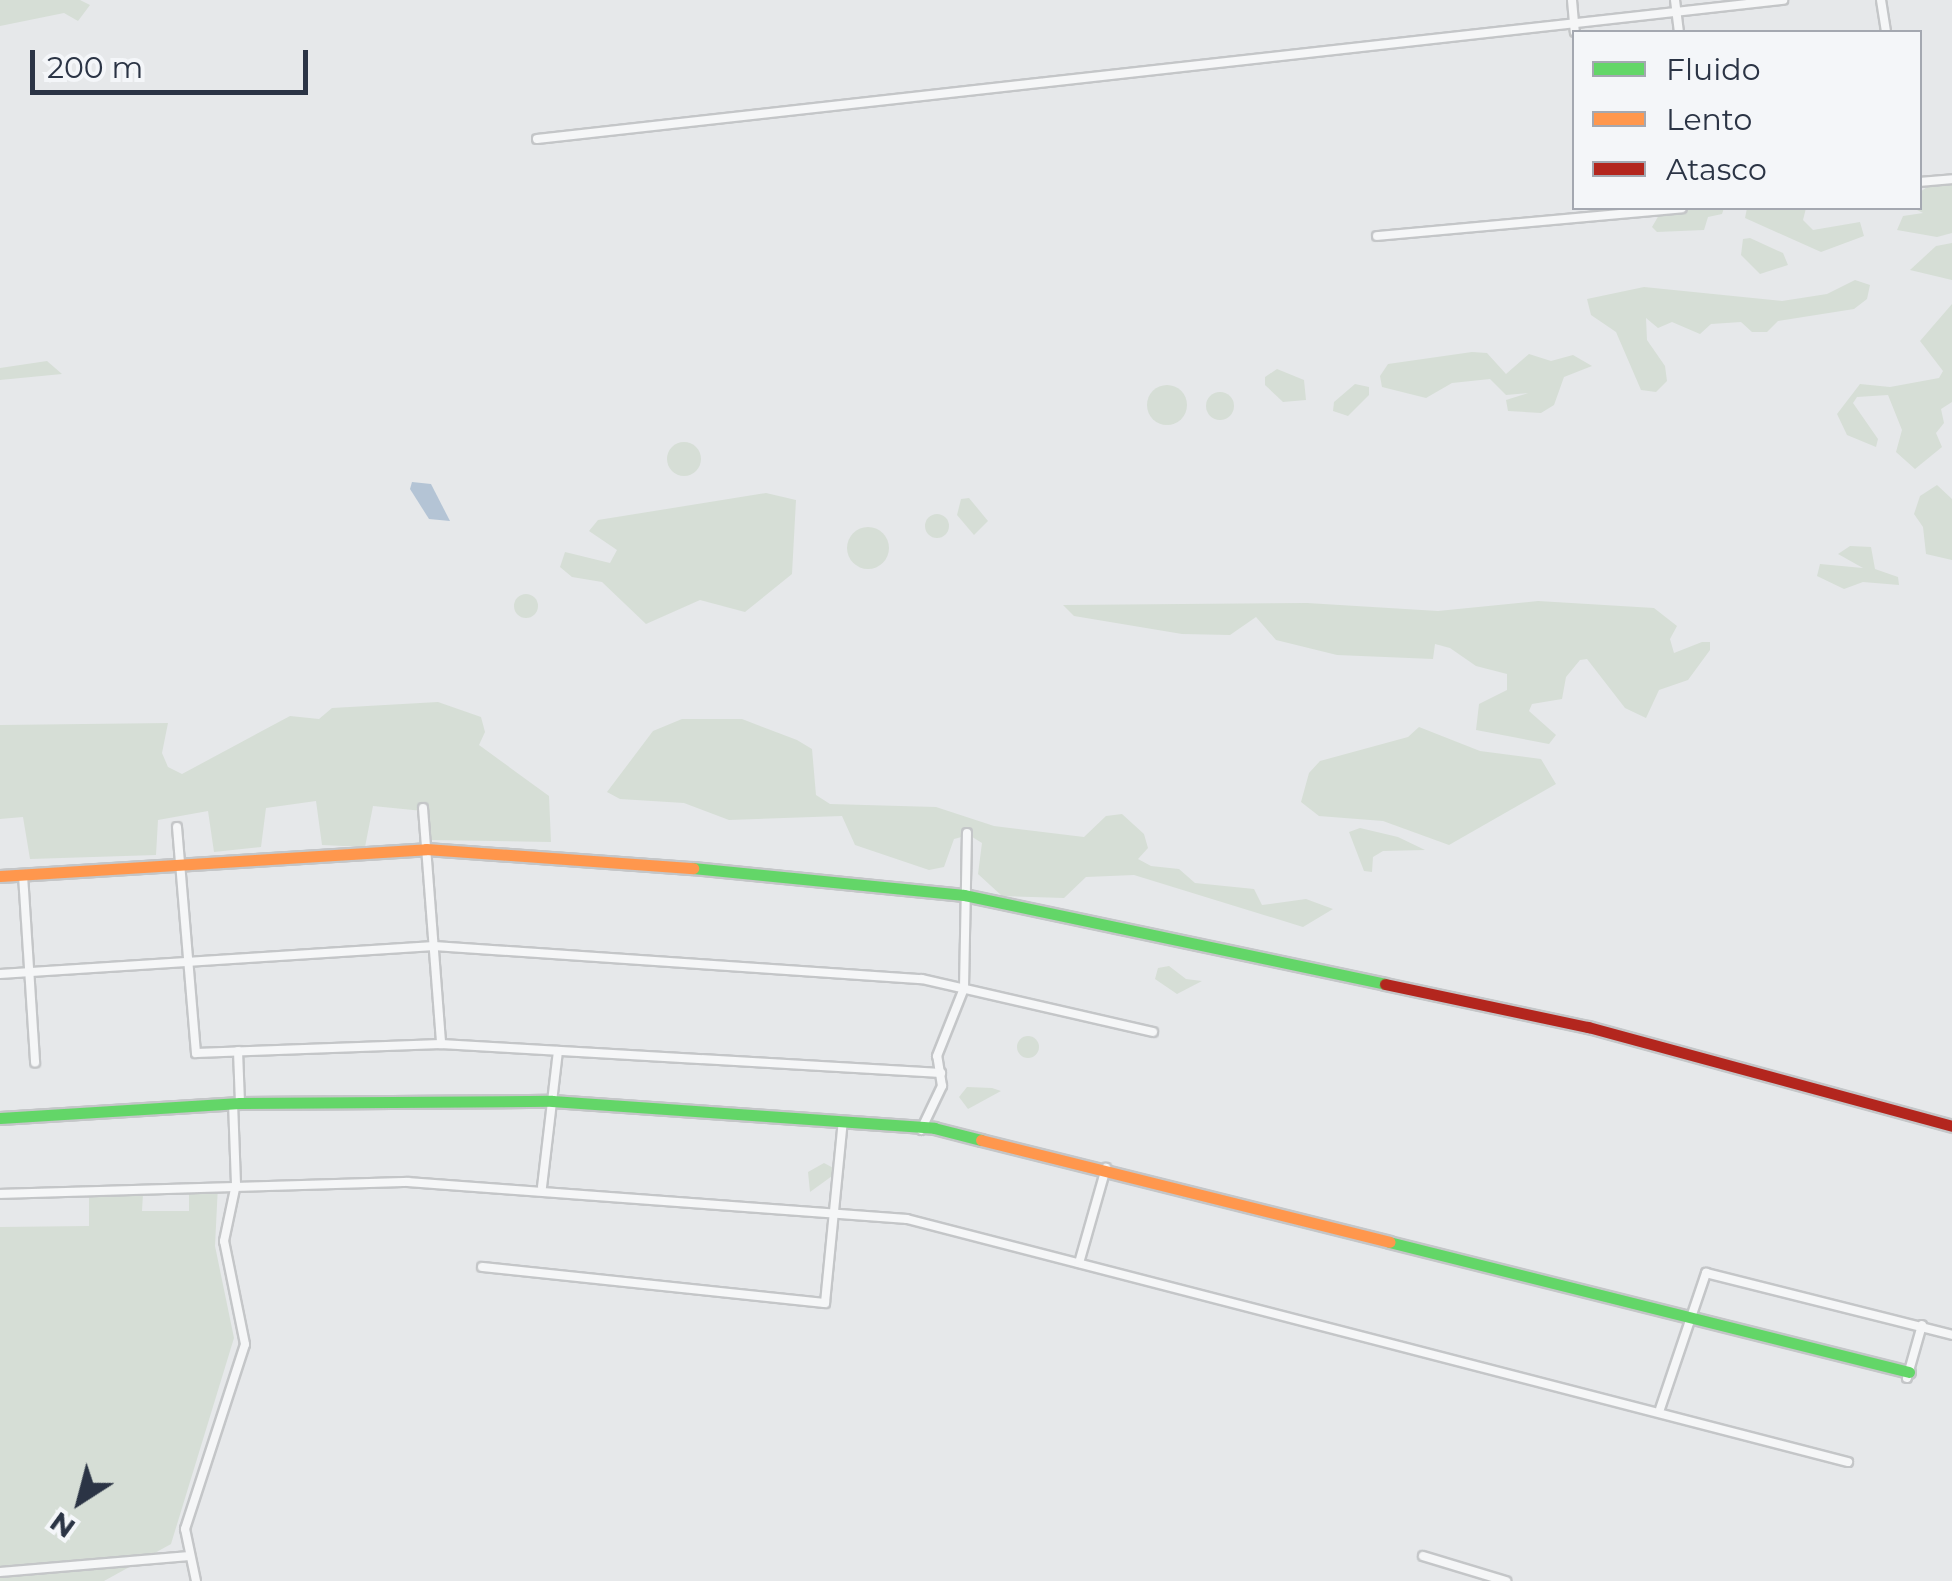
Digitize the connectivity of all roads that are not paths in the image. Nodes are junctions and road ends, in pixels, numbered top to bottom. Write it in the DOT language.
graph roads {
  1 [pos="1572,0"];
  2 [pos="1675,0"];
  3 [pos="1783,0"];
  4 [pos="1881,0"];
  5 [pos="1676,13"];
  6 [pos="1575,27"];
  7 [pos="1679,30"];
  8 [pos="1886,30"];
  9 [pos="537,138"];
  10 [pos="1952,179"];
  11 [pos="1922,182"];
  12 [pos="1638,210"];
  13 [pos="1593,212"];
  14 [pos="1377,236"];
  15 [pos="423,808"];
  16 [pos="178,827"];
  17 [pos="966,833"];
  18 [pos="426,849"];
  19 [pos="181,866"];
  20 [pos="23,874"];
  21 [pos="0,876"];
  22 [pos="964,895"];
  23 [pos="434,946"];
  24 [pos="189,962"];
  25 [pos="29,973"];
  26 [pos="0,974"];
  27 [pos="964,988"];
  28 [pos="1153,1032"];
  29 [pos="441,1044"];
  30 [pos="238,1051"];
  31 [pos="558,1051"];
  32 [pos="35,1063"];
  33 [pos="941,1073"];
  34 [pos="552,1101"];
  35 [pos="236,1104"];
  36 [pos="0,1118"];
  37 [pos="843,1121"];
  38 [pos="1952,1126"];
  39 [pos="925,1131"];
  40 [pos="1105,1171"];
  41 [pos="236,1184"];
  42 [pos="542,1187"];
  43 [pos="0,1194"];
  44 [pos="837,1213"];
  45 [pos="1079,1263"];
  46 [pos="482,1268"];
  47 [pos="1690,1320"];
  48 [pos="1922,1325"];
  49 [pos="1952,1334"];
  50 [pos="1908,1375"];
  51 [pos="1660,1409"];
  52 [pos="1848,1462"];
  53 [pos="189,1556"];
  54 [pos="1423,1556"];
  55 [pos="0,1572"];
  56 [pos="196,1581"];
  57 [pos="1506,1581"];
  1 -- 6 [label="street"];
  2 -- 5 [label="street"];
  3 -- 5 [label="street"];
  4 -- 8 [label="street"];
  5 -- 6 [label="street"];
  5 -- 7 [label="street"];
  6 -- 9 [label="street"];
  10 -- 11 [label="street"];
  12 -- 13 [label="street"];
  13 -- 14 [label="street"];
  15 -- 18 [label="street"];
  16 -- 19 [label="street"];
  17 -- 22 [label="street"];
  18 -- 19 [label="street"];
  18 -- 22 [label="street"];
  18 -- 23 [label="street"];
  19 -- 20 [label="street"];
  19 -- 24 [label="street"];
  20 -- 21 [label="street"];
  20 -- 25 [label="street"];
  22 -- 27 [label="street"];
  22 -- 38 [label="street"];
  23 -- 24 [label="street"];
  23 -- 27 [label="street"];
  23 -- 29 [label="street"];
  24 -- 25 [label="street"];
  24 -- 30 [label="street"];
  25 -- 26 [label="street"];
  25 -- 32 [label="street"];
  27 -- 28 [label="street"];
  27 -- 33 [label="street"];
  29 -- 30 [label="street"];
  29 -- 31 [label="street"];
  30 -- 35 [label="street"];
  31 -- 33 [label="street"];
  31 -- 34 [label="street"];
  33 -- 39 [label="street"];
  34 -- 35 [label="street"];
  34 -- 37 [label="street"];
  34 -- 42 [label="street"];
  35 -- 36 [label="street"];
  35 -- 41 [label="street"];
  37 -- 39 [label="street"];
  37 -- 44 [label="street"];
  39 -- 40 [label="street"];
  40 -- 45 [label="street"];
  40 -- 47 [label="street"];
  41 -- 42 [label="street"];
  41 -- 43 [label="street"];
  41 -- 53 [label="street"];
  42 -- 44 [label="street"];
  44 -- 45 [label="street"];
  44 -- 46 [label="street"];
  45 -- 51 [label="street"];
  47 -- 48 [label="street"];
  47 -- 50 [label="street"];
  47 -- 51 [label="street"];
  48 -- 49 [label="street"];
  48 -- 50 [label="street"];
  51 -- 52 [label="street"];
  53 -- 55 [label="street"];
  53 -- 56 [label="street"];
  54 -- 57 [label="street"];
}
